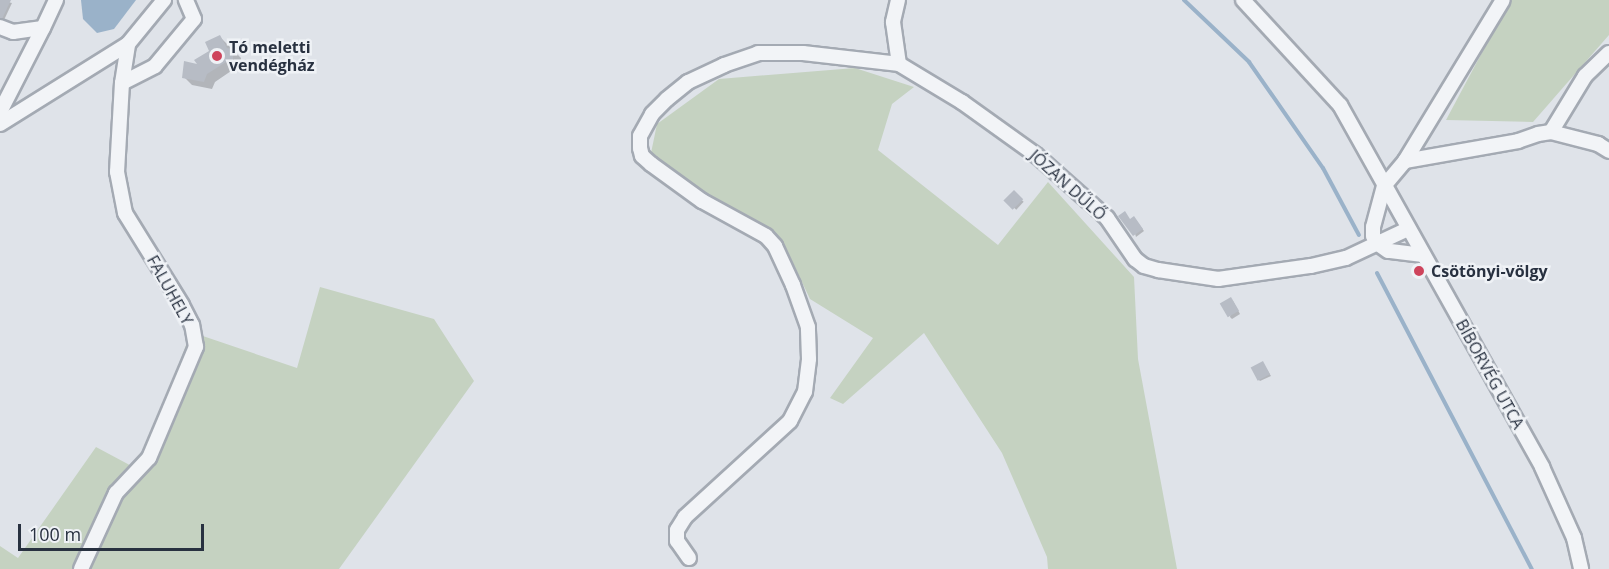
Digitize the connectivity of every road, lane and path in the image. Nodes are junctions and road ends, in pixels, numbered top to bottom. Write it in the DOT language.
graph roads {
  1 [pos="56,0"];
  2 [pos="164,0"];
  3 [pos="186,0"];
  4 [pos="898,0"];
  5 [pos="1243,0"];
  6 [pos="1503,0"];
  7 [pos="0,27"];
  8 [pos="44,28"];
  9 [pos="128,44"];
  10 [pos="1609,52"];
  11 [pos="899,64"];
  12 [pos="122,83"];
  13 [pos="0,112"];
  14 [pos="0,124"];
  15 [pos="1551,132"];
  16 [pos="1609,151"];
  17 [pos="1404,160"];
  18 [pos="1384,186"];
  19 [pos="1408,229"];
  20 [pos="1378,244"];
  21 [pos="1423,255"];
  22 [pos="688,558"];
  23 [pos="81,569"];
  24 [pos="1581,569"];
  1 -- 8 [label="street"];
  2 -- 9 [label="street"];
  3 -- 12 [label="street"];
  4 -- 11 [label="street"];
  5 -- 18 [label="street, BÍBORVÉG UTCA"];
  6 -- 17 [label="street"];
  7 -- 8 [label="street"];
  8 -- 13 [label="street"];
  9 -- 12 [label="street, FALUHELY"];
  9 -- 14 [label="street"];
  10 -- 15 [label="street"];
  11 -- 20 [label="street, JÓZAN DŰLŐ"];
  11 -- 22 [label="street, JÓZAN DŰLŐ"];
  12 -- 23 [label="street, FALUHELY"];
  15 -- 16 [label="street"];
  15 -- 17 [label="street"];
  17 -- 18 [label="street"];
  18 -- 19 [label="street, BÍBORVÉG UTCA"];
  18 -- 20 [label="street"];
  19 -- 20 [label="street, JÓZAN DŰLŐ"];
  19 -- 21 [label="street, BÍBORVÉG UTCA"];
  20 -- 21 [label="street"];
  21 -- 24 [label="street, BÍBORVÉG UTCA"];
}
